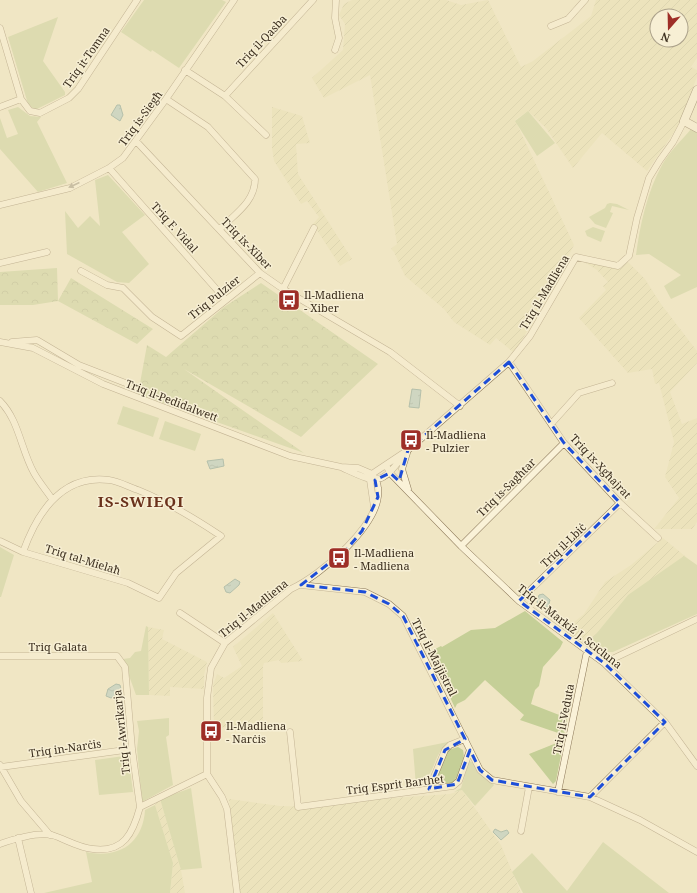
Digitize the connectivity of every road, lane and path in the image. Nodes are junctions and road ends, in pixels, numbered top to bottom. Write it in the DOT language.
graph roads {
  1 [pos="137,0"];
  2 [pos="234,0"];
  3 [pos="313,0"];
  4 [pos="336,0"];
  5 [pos="585,0"];
  6 [pos="551,26"];
  7 [pos="0,28"];
  8 [pos="335,50"];
  9 [pos="185,70"];
  10 [pos="697,90"];
  11 [pos="225,96"];
  12 [pos="21,99"];
  13 [pos="166,99"];
  14 [pos="0,107"];
  15 [pos="684,121"];
  16 [pos="697,128"];
  17 [pos="266,135"];
  18 [pos="136,141"];
  19 [pos="109,168"];
  20 [pos="0,205"];
  21 [pos="314,228"];
  22 [pos="220,229"];
  23 [pos="47,252"];
  24 [pos="0,263"];
  25 [pos="81,272"];
  26 [pos="260,273"];
  27 [pos="282,289"];
  28 [pos="226,300"];
  29 [pos="2,342"];
  30 [pos="509,362"];
  31 [pos="612,383"];
  32 [pos="128,384"];
  33 [pos="0,401"];
  34 [pos="460,406"];
  35 [pos="552,423"];
  36 [pos="564,443"];
  37 [pos="408,450"];
  38 [pos="390,468"];
  39 [pos="404,475"];
  40 [pos="372,478"];
  41 [pos="408,490"];
  42 [pos="52,499"];
  43 [pos="620,503"];
  44 [pos="658,538"];
  45 [pos="0,541"];
  46 [pos="461,546"];
  47 [pos="23,552"];
  48 [pos="301,585"];
  49 [pos="519,601"];
  50 [pos="180,613"];
  51 [pos="697,619"];
  52 [pos="225,643"];
  53 [pos="587,651"];
  54 [pos="0,656"];
  55 [pos="117,656"];
  56 [pos="604,663"];
  57 [pos="665,722"];
  58 [pos="290,732"];
  59 [pos="465,739"];
  60 [pos="132,749"];
  61 [pos="470,750"];
  62 [pos="0,766"];
  63 [pos="697,766"];
  64 [pos="207,774"];
  65 [pos="529,787"];
  66 [pos="429,789"];
  67 [pos="558,792"];
  68 [pos="590,797"];
  69 [pos="140,807"];
  70 [pos="521,831"];
  71 [pos="50,835"];
  72 [pos="18,838"];
  73 [pos="0,844"];
  74 [pos="697,852"];
  75 [pos="31,893"];
  76 [pos="237,893"];
  1 -- 12 [label="street, Triq it-Tomna"];
  2 -- 9 [label="street, Triq is-Siegħ"];
  3 -- 11 [label="street, Triq il-Qasba"];
  4 -- 8 [label="street"];
  5 -- 6 [label="street"];
  7 -- 12 [label="street"];
  9 -- 11 [label="street"];
  9 -- 13 [label="street, Triq is-Siegħ"];
  10 -- 15 [label="main road, Triq il-Madliena"];
  11 -- 17 [label="street"];
  12 -- 14 [label="street"];
  13 -- 18 [label="street, Triq is-Siegħ"];
  13 -- 22 [label="street"];
  15 -- 16 [label="main road"];
  15 -- 30 [label="street, Triq il-Madliena"];
  18 -- 19 [label="street, Triq is-Siegħ"];
  18 -- 22 [label="street, Triq ix-Xiber"];
  19 -- 20 [label="street, Triq is-Siegħ, one-way"];
  19 -- 28 [label="street, Triq F. Vidal"];
  21 -- 27 [label="street"];
  22 -- 26 [label="street, Triq ix-Xiber"];
  23 -- 24 [label="street"];
  25 -- 28 [label="street, Triq Pulzier"];
  26 -- 27 [label="street, Triq ix-Xiber"];
  26 -- 28 [label="street, Triq Pulzier"];
  27 -- 34 [label="street, Triq ix-Xiber"];
  29 -- 32 [label="street"];
  29 -- 40 [label="street, Triq il-Pedidalwett"];
  30 -- 34 [label="street, Triq il-Madliena"];
  30 -- 35 [label="street, Triq ix-Xgħajrat"];
  31 -- 35 [label="street"];
  33 -- 42 [label="street"];
  34 -- 37 [label="street, Triq il-Madliena"];
  35 -- 36 [label="street, Triq ix-Xgħajrat"];
  36 -- 43 [label="street, Triq ix-Xgħajrat"];
  36 -- 46 [label="street, Triq is-Sagħtar"];
  37 -- 38 [label="street, Triq il-Madliena"];
  37 -- 39 [label="street, Triq il-Markiż J. Scicluna"];
  38 -- 39 [label="street"];
  38 -- 40 [label="street, Triq il-Madliena"];
  38 -- 41 [label="street, Triq il-Markiż J. Scicluna"];
  39 -- 41 [label="street, Triq il-Markiż J. Scicluna"];
  40 -- 48 [label="street, Triq il-Madliena"];
  41 -- 46 [label="street, Triq il-Markiż J. Scicluna"];
  42 -- 47 [label="street"];
  42 -- 47 [label="street, Triq tal-Mielaħ"];
  43 -- 44 [label="street, Triq ix-Xgħajrat"];
  43 -- 49 [label="street, Triq il-Lbiċ"];
  45 -- 47 [label="street, Triq tal-Mielaħ"];
  46 -- 49 [label="street, Triq il-Markiż J. Scicluna"];
  48 -- 52 [label="street, Triq il-Madliena"];
  48 -- 59 [label="street, Triq il-Majjistral"];
  49 -- 53 [label="street, Triq il-Markiż J. Scicluna"];
  50 -- 52 [label="street"];
  51 -- 56 [label="street"];
  52 -- 64 [label="street, Triq il-Madliena"];
  53 -- 56 [label="street, Triq il-Markiż J. Scicluna"];
  53 -- 67 [label="street, Triq il-Veduta"];
  54 -- 55 [label="street, Triq Galata"];
  55 -- 60 [label="street, Triq l-Awrikarja"];
  56 -- 57 [label="street, Triq il-Markiż J. Scicluna"];
  57 -- 63 [label="street, Triq il-Markiż J. Scicluna"];
  57 -- 68 [label="street"];
  58 -- 66 [label="street, Triq Esprit Barthet"];
  59 -- 61 [label="street, Triq il-Majjistral"];
  59 -- 66 [label="street"];
  60 -- 62 [label="street, Triq in-Narċis"];
  60 -- 69 [label="street, Triq l-Awrikarja"];
  61 -- 65 [label="street, Triq il-Majjistral"];
  61 -- 66 [label="street, Triq Esprit Barthet"];
  62 -- 71 [label="street"];
  64 -- 69 [label="street"];
  64 -- 76 [label="street"];
  65 -- 67 [label="street"];
  65 -- 70 [label="street"];
  67 -- 68 [label="street"];
  68 -- 74 [label="street"];
  69 -- 71 [label="street"];
  71 -- 72 [label="street"];
  72 -- 73 [label="street"];
  72 -- 75 [label="street"];
}
